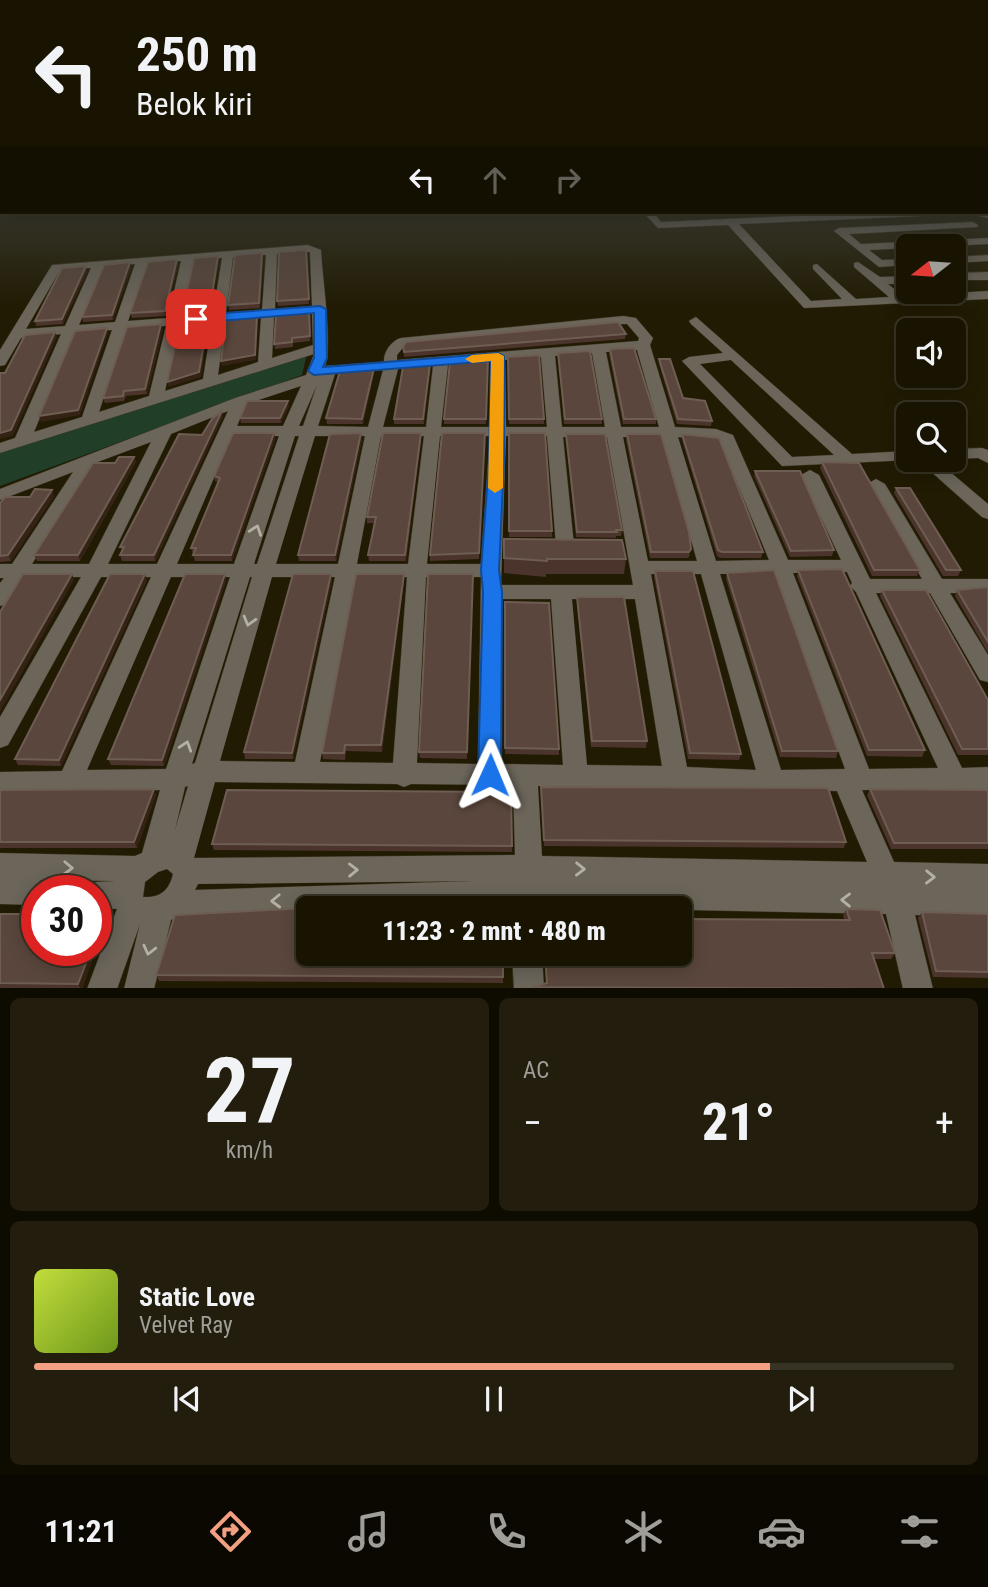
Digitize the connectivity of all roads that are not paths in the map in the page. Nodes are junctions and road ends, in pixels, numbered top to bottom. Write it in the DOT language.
graph roads {
  1 [pos="651,216"];
  2 [pos="687,216"];
  3 [pos="764,216"];
  4 [pos="804,216"];
  5 [pos="960,216"];
  6 [pos="730,221"];
  7 [pos="693,223"];
  8 [pos="974,225"];
  9 [pos="818,228"];
  10 [pos="777,229"];
  11 [pos="988,235"];
  12 [pos="707,239"];
  13 [pos="988,241"];
  14 [pos="859,247"];
  15 [pos="272,250"];
  16 [pos="228,254"];
  17 [pos="188,257"];
  18 [pos="988,258"];
  19 [pos="966,259"];
  20 [pos="142,260"];
  21 [pos="99,263"];
  22 [pos="896,263"];
  23 [pos="858,265"];
  24 [pos="817,267"];
  25 [pos="988,276"];
  26 [pos="966,277"];
  27 [pos="896,280"];
  28 [pos="877,281"];
  29 [pos="988,295"];
  30 [pos="966,296"];
  31 [pos="896,297"];
  32 [pos="896,300"];
  33 [pos="852,302"];
  34 [pos="320,309"];
  35 [pos="268,313"];
  36 [pos="219,317"];
  37 [pos="173,321"];
  38 [pos="695,321"];
  39 [pos="120,325"];
  40 [pos="70,329"];
  41 [pos="18,334"];
  42 [pos="643,345"];
  43 [pos="598,349"];
  44 [pos="548,353"];
  45 [pos="498,356"];
  46 [pos="734,356"];
  47 [pos="0,362"];
  48 [pos="441,362"];
  49 [pos="265,365"];
  50 [pos="391,367"];
  51 [pos="317,371"];
  52 [pos="210,383"];
  53 [pos="155,401"];
  54 [pos="240,401"];
  55 [pos="88,422"];
  56 [pos="225,431"];
  57 [pos="298,431"];
  58 [pos="374,432"];
  59 [pos="670,432"];
  60 [pos="163,433"];
  61 [pos="433,433"];
  62 [pos="555,433"];
  63 [pos="613,433"];
  64 [pos="498,434"];
  65 [pos="22,443"];
  66 [pos="0,448"];
  67 [pos="966,454"];
  68 [pos="896,457"];
  69 [pos="988,458"];
  70 [pos="848,459"];
  71 [pos="88,461"];
  72 [pos="940,472"];
  73 [pos="810,475"];
  74 [pos="876,484"];
  75 [pos="0,495"];
  76 [pos="988,513"];
  77 [pos="541,545"];
  78 [pos="781,566"];
  79 [pos="851,566"];
  80 [pos="640,568"];
  81 [pos="710,568"];
  82 [pos="96,569"];
  83 [pos="167,569"];
  84 [pos="9,570"];
  85 [pos="242,570"];
  86 [pos="490,570"];
  87 [pos="264,571"];
  88 [pos="346,571"];
  89 [pos="417,571"];
  90 [pos="860,586"];
  91 [pos="988,586"];
  92 [pos="937,587"];
  93 [pos="492,592"];
  94 [pos="561,592"];
  95 [pos="645,592"];
  96 [pos="0,599"];
  97 [pos="988,674"];
  98 [pos="0,738"];
  99 [pos="206,771"];
  100 [pos="304,774"];
  101 [pos="490,775"];
  102 [pos="525,775"];
  103 [pos="404,776"];
  104 [pos="576,777"];
  105 [pos="676,777"];
  106 [pos="955,778"];
  107 [pos="988,778"];
  108 [pos="175,779"];
  109 [pos="853,780"];
  110 [pos="772,781"];
  111 [pos="0,783"];
  112 [pos="69,783"];
  113 [pos="164,865"];
  114 [pos="0,866"];
  115 [pos="988,877"];
  116 [pos="892,888"];
  117 [pos="526,890"];
  118 [pos="0,891"];
  119 [pos="21,892"];
  120 [pos="112,898"];
  121 [pos="988,903"];
  122 [pos="147,904"];
  123 [pos="528,966"];
  124 [pos="103,988"];
  125 [pos="139,988"];
  126 [pos="529,988"];
  127 [pos="918,988"];
  1 -- 7 [label="street"];
  2 -- 7 [label="street"];
  3 -- 6 [label="street"];
  3 -- 10 [label="street"];
  4 -- 9 [label="street"];
  5 -- 8 [label="street"];
  6 -- 7 [label="street"];
  6 -- 33 [label="street"];
  7 -- 12 [label="street"];
  8 -- 11 [label="street"];
  8 -- 14 [label="street"];
  13 -- 14 [label="street"];
  14 -- 22 [label="street"];
  15 -- 16 [label="street"];
  15 -- 34 [label="street"];
  15 -- 35 [label="street"];
  16 -- 17 [label="street"];
  16 -- 36 [label="street"];
  17 -- 20 [label="street"];
  17 -- 37 [label="street"];
  18 -- 19 [label="street"];
  20 -- 21 [label="street"];
  20 -- 39 [label="street"];
  21 -- 40 [label="street"];
  21 -- 41 [label="street"];
  23 -- 28 [label="street"];
  24 -- 33 [label="street"];
  25 -- 26 [label="street"];
  27 -- 28 [label="street"];
  28 -- 31 [label="street"];
  29 -- 30 [label="street"];
  32 -- 33 [label="street"];
  34 -- 35 [label="street"];
  34 -- 51 [label="street"];
  35 -- 36 [label="street"];
  35 -- 49 [label="street"];
  36 -- 37 [label="street"];
  36 -- 52 [label="street"];
  37 -- 39 [label="street"];
  37 -- 53 [label="street"];
  38 -- 46 [label="street"];
  39 -- 40 [label="street"];
  39 -- 55 [label="street"];
  40 -- 41 [label="street"];
  40 -- 65 [label="street"];
  41 -- 47 [label="street"];
  42 -- 43 [label="street"];
  42 -- 50 [label="street"];
  42 -- 59 [label="street"];
  43 -- 44 [label="street"];
  43 -- 63 [label="street"];
  44 -- 45 [label="street"];
  44 -- 62 [label="street"];
  45 -- 48 [label="street"];
  45 -- 64 [label="street"];
  46 -- 70 [label="street"];
  46 -- 70 [label="street"];
  48 -- 50 [label="street"];
  48 -- 61 [label="street"];
  49 -- 51 [label="street"];
  49 -- 52 [label="street"];
  50 -- 51 [label="street"];
  50 -- 58 [label="street"];
  51 -- 54 [label="street"];
  51 -- 57 [label="street"];
  52 -- 53 [label="street"];
  53 -- 55 [label="street"];
  54 -- 56 [label="street"];
  54 -- 60 [label="street"];
  55 -- 65 [label="street"];
  56 -- 57 [label="street"];
  56 -- 83 [label="street"];
  57 -- 58 [label="street"];
  85 -- 57 [label="street, one-way"];
  57 -- 87 [label="street"];
  58 -- 61 [label="street"];
  58 -- 88 [label="street"];
  59 -- 63 [label="street"];
  59 -- 78 [label="street"];
  59 -- 81 [label="street"];
  60 -- 71 [label="street"];
  60 -- 82 [label="street"];
  61 -- 64 [label="street"];
  61 -- 89 [label="street"];
  62 -- 63 [label="street"];
  62 -- 64 [label="street"];
  62 -- 77 [label="street"];
  63 -- 80 [label="street"];
  64 -- 86 [label="street"];
  65 -- 66 [label="street"];
  67 -- 69 [label="street"];
  68 -- 70 [label="street"];
  71 -- 75 [label="street"];
  71 -- 84 [label="street"];
  72 -- 76 [label="street"];
  73 -- 79 [label="street"];
  74 -- 92 [label="street"];
  78 -- 79 [label="street"];
  78 -- 81 [label="street"];
  78 -- 109 [label="street"];
  79 -- 90 [label="street"];
  80 -- 81 [label="street"];
  80 -- 95 [label="street"];
  81 -- 110 [label="street"];
  82 -- 83 [label="street"];
  82 -- 84 [label="street"];
  82 -- 98 [label="street"];
  83 -- 85 [label="street"];
  83 -- 112 [label="street"];
  84 -- 96 [label="street"];
  85 -- 87 [label="street"];
  108 -- 85 [label="street, one-way"];
  86 -- 89 [label="street"];
  86 -- 93 [label="street"];
  87 -- 88 [label="street"];
  87 -- 99 [label="street, one-way"];
  88 -- 89 [label="street"];
  88 -- 100 [label="street"];
  89 -- 103 [label="street"];
  90 -- 92 [label="street"];
  90 -- 106 [label="street"];
  91 -- 92 [label="street"];
  92 -- 97 [label="street"];
  93 -- 94 [label="street"];
  93 -- 101 [label="street"];
  94 -- 95 [label="street"];
  94 -- 104 [label="street"];
  95 -- 105 [label="street"];
  99 -- 100 [label="street"];
  99 -- 108 [label="street"];
  99 -- 113 [label="street"];
  100 -- 103 [label="street"];
  101 -- 102 [label="street"];
  101 -- 103 [label="street"];
  102 -- 104 [label="street"];
  102 -- 117 [label="street"];
  104 -- 105 [label="street"];
  105 -- 110 [label="street"];
  106 -- 107 [label="street"];
  106 -- 109 [label="street"];
  108 -- 112 [label="street"];
  108 -- 113 [label="street"];
  109 -- 110 [label="street"];
  109 -- 116 [label="street"];
  111 -- 112 [label="street"];
  114 -- 113 [label="street, one-way"];
  113 -- 117 [label="street, one-way"];
  113 -- 122 [label="street"];
  113 -- 122 [label="street"];
  116 -- 115 [label="street, one-way"];
  116 -- 117 [label="street"];
  116 -- 121 [label="street"];
  116 -- 127 [label="street"];
  117 -- 122 [label="street, one-way"];
  118 -- 119 [label="street"];
  120 -- 122 [label="street"];
  122 -- 124 [label="street"];
  122 -- 125 [label="street, one-way"];
  123 -- 126 [label="street"];
}
